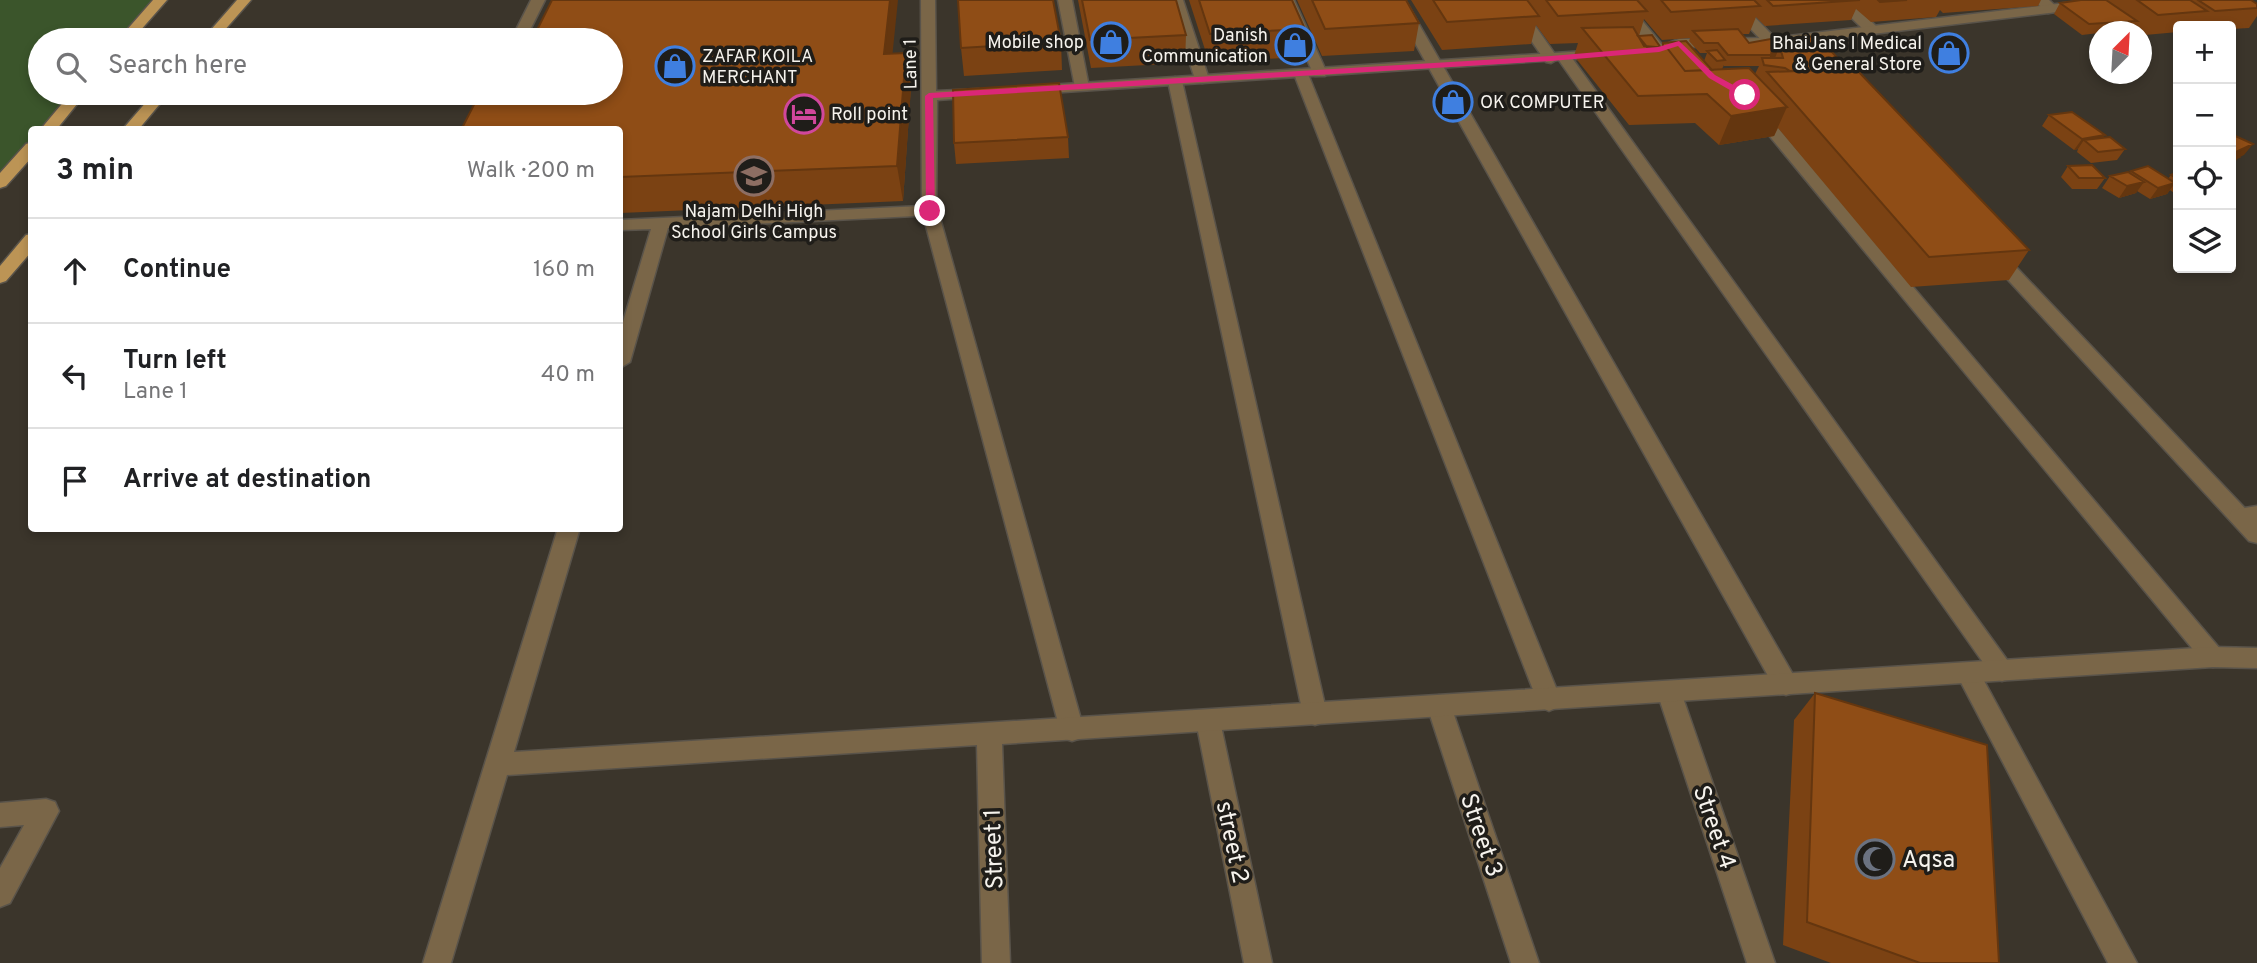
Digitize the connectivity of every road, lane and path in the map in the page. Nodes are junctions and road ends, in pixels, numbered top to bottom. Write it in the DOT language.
graph roads {
  1 [pos="160,0"];
  2 [pos="244,0"];
  3 [pos="538,0"];
  4 [pos="928,0"];
  5 [pos="1065,0"];
  6 [pos="1176,0"];
  7 [pos="1287,0"];
  8 [pos="1398,0"];
  9 [pos="1510,0"];
  10 [pos="1618,0"];
  11 [pos="1730,0"];
  12 [pos="1840,0"];
  13 [pos="2040,0"];
  14 [pos="2124,0"];
  15 [pos="2101,1"];
  16 [pos="1929,7"];
  17 [pos="2053,10"];
  18 [pos="1945,20"];
  19 [pos="136,28"];
  20 [pos="220,28"];
  21 [pos="524,28"];
  22 [pos="1871,29"];
  23 [pos="1793,40"];
  24 [pos="1771,42"];
  25 [pos="1679,43"];
  26 [pos="1659,50"];
  27 [pos="1809,56"];
  28 [pos="1558,58"];
  29 [pos="1696,60"];
  30 [pos="1437,66"];
  31 [pos="1311,73"];
  32 [pos="1202,79"];
  33 [pos="1175,81"];
  34 [pos="1082,87"];
  35 [pos="1745,95"];
  36 [pos="929,96"];
  37 [pos="69,105"];
  38 [pos="151,105"];
  39 [pos="50,126"];
  40 [pos="133,126"];
  41 [pos="28,152"];
  42 [pos="0,183"];
  43 [pos="930,211"];
  44 [pos="661,224"];
  45 [pos="623,225"];
  46 [pos="1981,240"];
  47 [pos="28,246"];
  48 [pos="0,277"];
  49 [pos="623,352"];
  50 [pos="2248,515"];
  51 [pos="568,532"];
  52 [pos="2257,535"];
  53 [pos="2213,657"];
  54 [pos="2257,658"];
  55 [pos="2002,671"];
  56 [pos="1968,673"];
  57 [pos="1786,685"];
  58 [pos="1669,692"];
  59 [pos="1549,700"];
  60 [pos="1439,706"];
  61 [pos="1315,714"];
  62 [pos="1208,721"];
  63 [pos="1072,730"];
  64 [pos="989,735"];
  65 [pos="498,764"];
  66 [pos="0,815"];
  67 [pos="0,894"];
  68 [pos="437,963"];
  69 [pos="996,963"];
  70 [pos="1258,963"];
  71 [pos="1525,963"];
  72 [pos="1761,963"];
  73 [pos="2123,963"];
  1 -- 19 [label="main road"];
  2 -- 20 [label="main road"];
  3 -- 21 [label="street"];
  4 -- 36 [label="street, Lane 1"];
  5 -- 34 [label="street"];
  6 -- 32 [label="street"];
  7 -- 31 [label="street"];
  8 -- 30 [label="street"];
  9 -- 28 [label="street"];
  10 -- 26 [label="street"];
  11 -- 24 [label="street"];
  12 -- 22 [label="street"];
  13 -- 17 [label="street"];
  14 -- 15 [label="street"];
  15 -- 17 [label="street"];
  16 -- 18 [label="street"];
  17 -- 18 [label="street"];
  18 -- 22 [label="street"];
  22 -- 23 [label="street"];
  23 -- 24 [label="street"];
  23 -- 27 [label="street"];
  24 -- 25 [label="street"];
  25 -- 26 [label="street"];
  25 -- 29 [label="street"];
  26 -- 28 [label="street"];
  28 -- 30 [label="street"];
  28 -- 55 [label="street"];
  30 -- 31 [label="street"];
  30 -- 57 [label="street"];
  31 -- 32 [label="street"];
  31 -- 59 [label="street"];
  32 -- 33 [label="street"];
  33 -- 34 [label="street"];
  33 -- 61 [label="street"];
  34 -- 36 [label="street"];
  35 -- 53 [label="street"];
  36 -- 43 [label="street, Lane 1"];
  37 -- 39 [label="main road"];
  38 -- 40 [label="main road"];
  41 -- 42 [label="main road"];
  43 -- 44 [label="street"];
  43 -- 63 [label="street, Lane 1"];
  44 -- 45 [label="street"];
  44 -- 49 [label="street"];
  46 -- 50 [label="street"];
  47 -- 48 [label="main road"];
  50 -- 52 [label="street"];
  51 -- 65 [label="street"];
  53 -- 54 [label="street"];
  53 -- 55 [label="street"];
  55 -- 56 [label="street"];
  56 -- 57 [label="street"];
  56 -- 73 [label="street"];
  57 -- 58 [label="street"];
  58 -- 59 [label="street"];
  58 -- 72 [label="street, Street 4"];
  59 -- 60 [label="street"];
  60 -- 61 [label="street"];
  60 -- 71 [label="street, Street 3"];
  61 -- 62 [label="street"];
  62 -- 63 [label="street"];
  62 -- 70 [label="street, street 2"];
  63 -- 64 [label="street"];
  64 -- 65 [label="street"];
  64 -- 69 [label="street, Street 1"];
  65 -- 68 [label="street"];
  66 -- 67 [label="street"];
}
